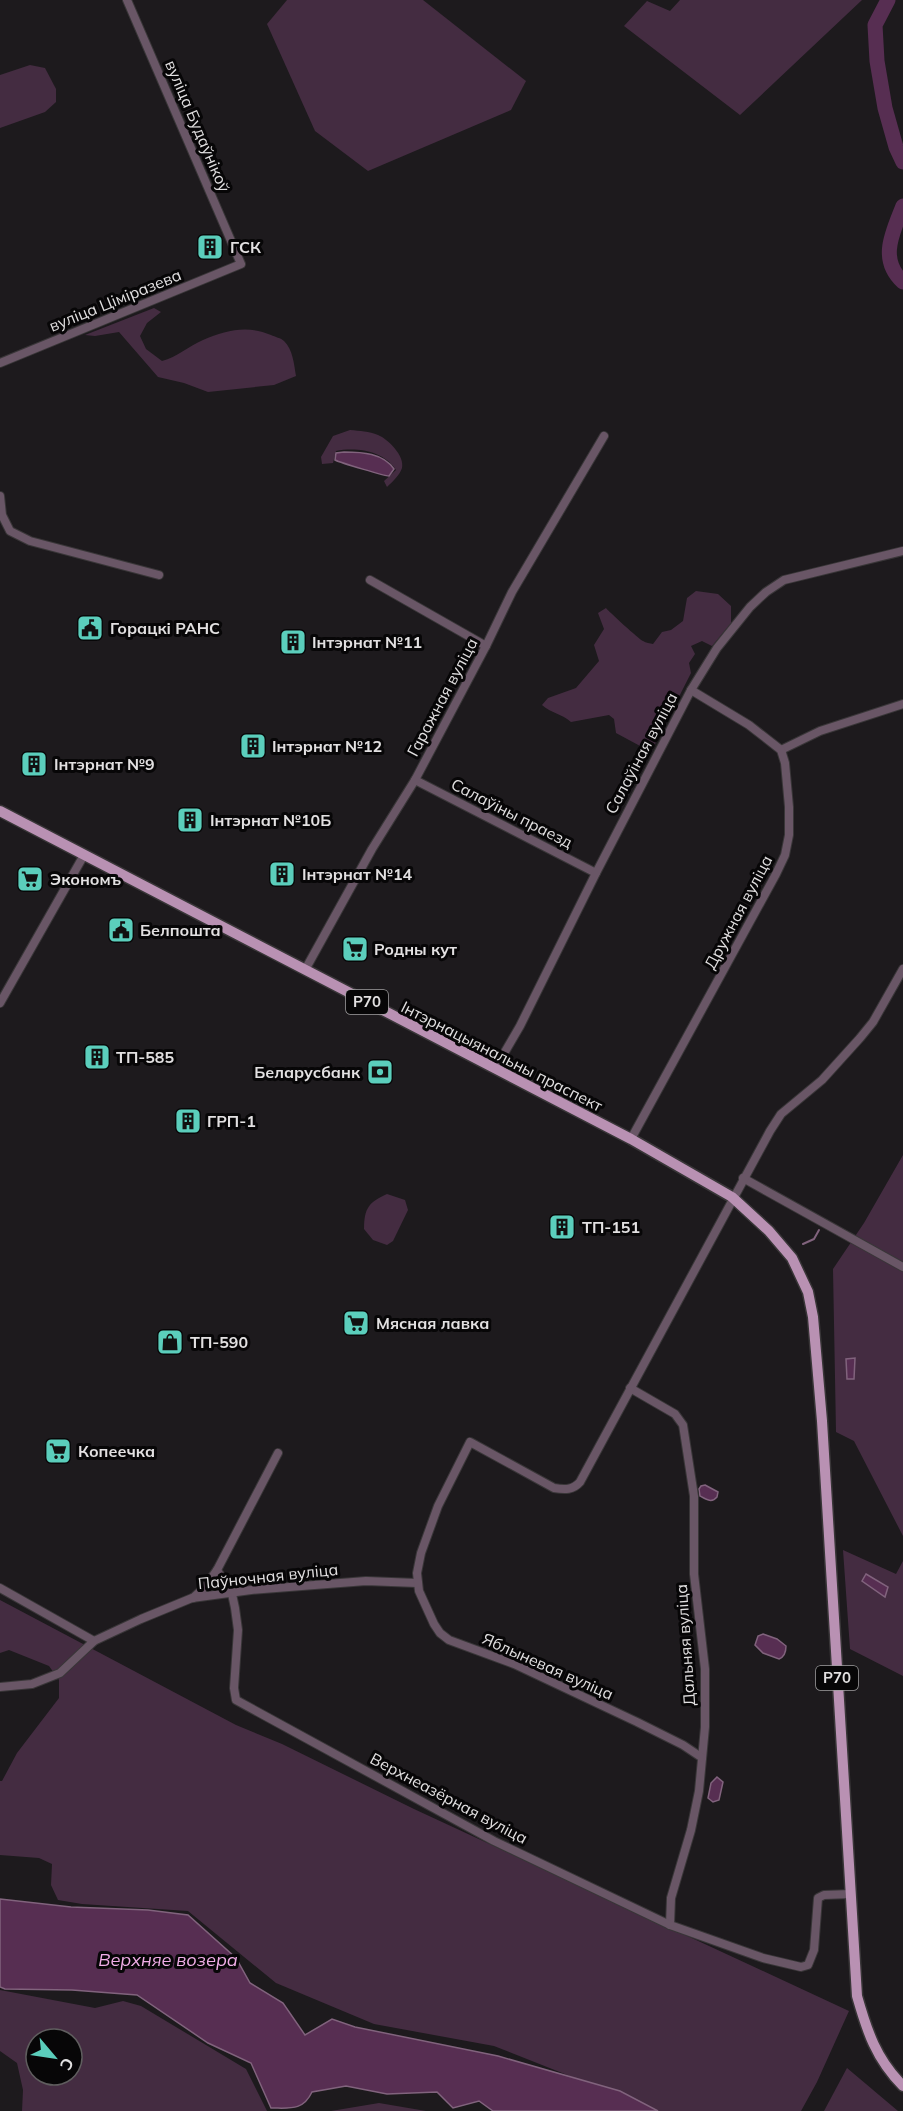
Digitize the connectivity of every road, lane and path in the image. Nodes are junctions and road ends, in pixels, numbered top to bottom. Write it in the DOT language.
graph roads {
  1 [pos="127,0"];
  2 [pos="241,264"];
  3 [pos="0,363"];
  4 [pos="604,436"];
  5 [pos="0,496"];
  6 [pos="1,515"];
  7 [pos="903,551"];
  8 [pos="159,575"];
  9 [pos="370,580"];
  10 [pos="486,646"];
  11 [pos="691,690"];
  12 [pos="903,704"];
  13 [pos="781,750"];
  14 [pos="415,780"];
  15 [pos="0,811"];
  16 [pos="84,855"];
  17 [pos="596,873"];
  18 [pos="903,969"];
  19 [pos="305,970"];
  20 [pos="0,1003"];
  21 [pos="495,1069"];
  22 [pos="631,1139"];
  23 [pos="743,1178"];
  24 [pos="732,1197"];
  25 [pos="903,1267"];
  26 [pos="630,1388"];
  27 [pos="278,1453"];
  28 [pos="217,1570"];
  29 [pos="417,1583"];
  30 [pos="0,1588"];
  31 [pos="232,1594"];
  32 [pos="192,1598"];
  33 [pos="94,1641"];
  34 [pos="0,1687"];
  35 [pos="701,1757"];
  36 [pos="851,1894"];
  37 [pos="670,1925"];
  38 [pos="903,2086"];
  1 -- 2 [label="street, вуліца Будаўнікоў"];
  2 -- 3 [label="street, вуліца Ціміразева"];
  4 -- 10 [label="street, Гаражная вуліца"];
  5 -- 6 [label="street"];
  6 -- 8 [label="street"];
  7 -- 11 [label="street, Салаўіная вуліца"];
  9 -- 10 [label="street"];
  10 -- 14 [label="street, Гаражная вуліца"];
  11 -- 13 [label="street"];
  11 -- 17 [label="street, Салаўіная вуліца"];
  12 -- 13 [label="street"];
  13 -- 22 [label="street, Дружная вуліца"];
  14 -- 17 [label="street, Салаўіны праезд"];
  14 -- 19 [label="street, Гаражная вуліца"];
  15 -- 16 [label="main road, Інтэрнацыянальны праспект / Р70"];
  16 -- 19 [label="main road, Інтэрнацыянальны праспект / Р70"];
  16 -- 20 [label="street"];
  17 -- 21 [label="street, Салаўіная вуліца"];
  18 -- 23 [label="street"];
  19 -- 21 [label="main road, Інтэрнацыянальны праспект / Р70"];
  21 -- 22 [label="main road, Інтэрнацыянальны праспект / Р70"];
  22 -- 24 [label="main road, Інтэрнацыянальны праспект / Р70"];
  23 -- 24 [label="street"];
  23 -- 25 [label="street"];
  24 -- 26 [label="street"];
  24 -- 36 [label="main road, Р70"];
  26 -- 29 [label="street"];
  26 -- 35 [label="street, Дальняя вуліца"];
  27 -- 28 [label="street"];
  28 -- 31 [label="street, Верхнеазёрная вуліца"];
  28 -- 32 [label="street"];
  29 -- 31 [label="street, Паўночная вуліца"];
  29 -- 35 [label="street, Яблыневая вуліца"];
  30 -- 33 [label="street"];
  31 -- 32 [label="street, Паўночная вуліца"];
  31 -- 37 [label="street, Верхнеазёрная вуліца"];
  32 -- 33 [label="street, Паўночная вуліца"];
  33 -- 34 [label="street, Паўночная вуліца"];
  35 -- 37 [label="street, Дальняя вуліца"];
  36 -- 37 [label="street, Верхнеазёрная вуліца"];
  36 -- 38 [label="main road, Р70"];
}
